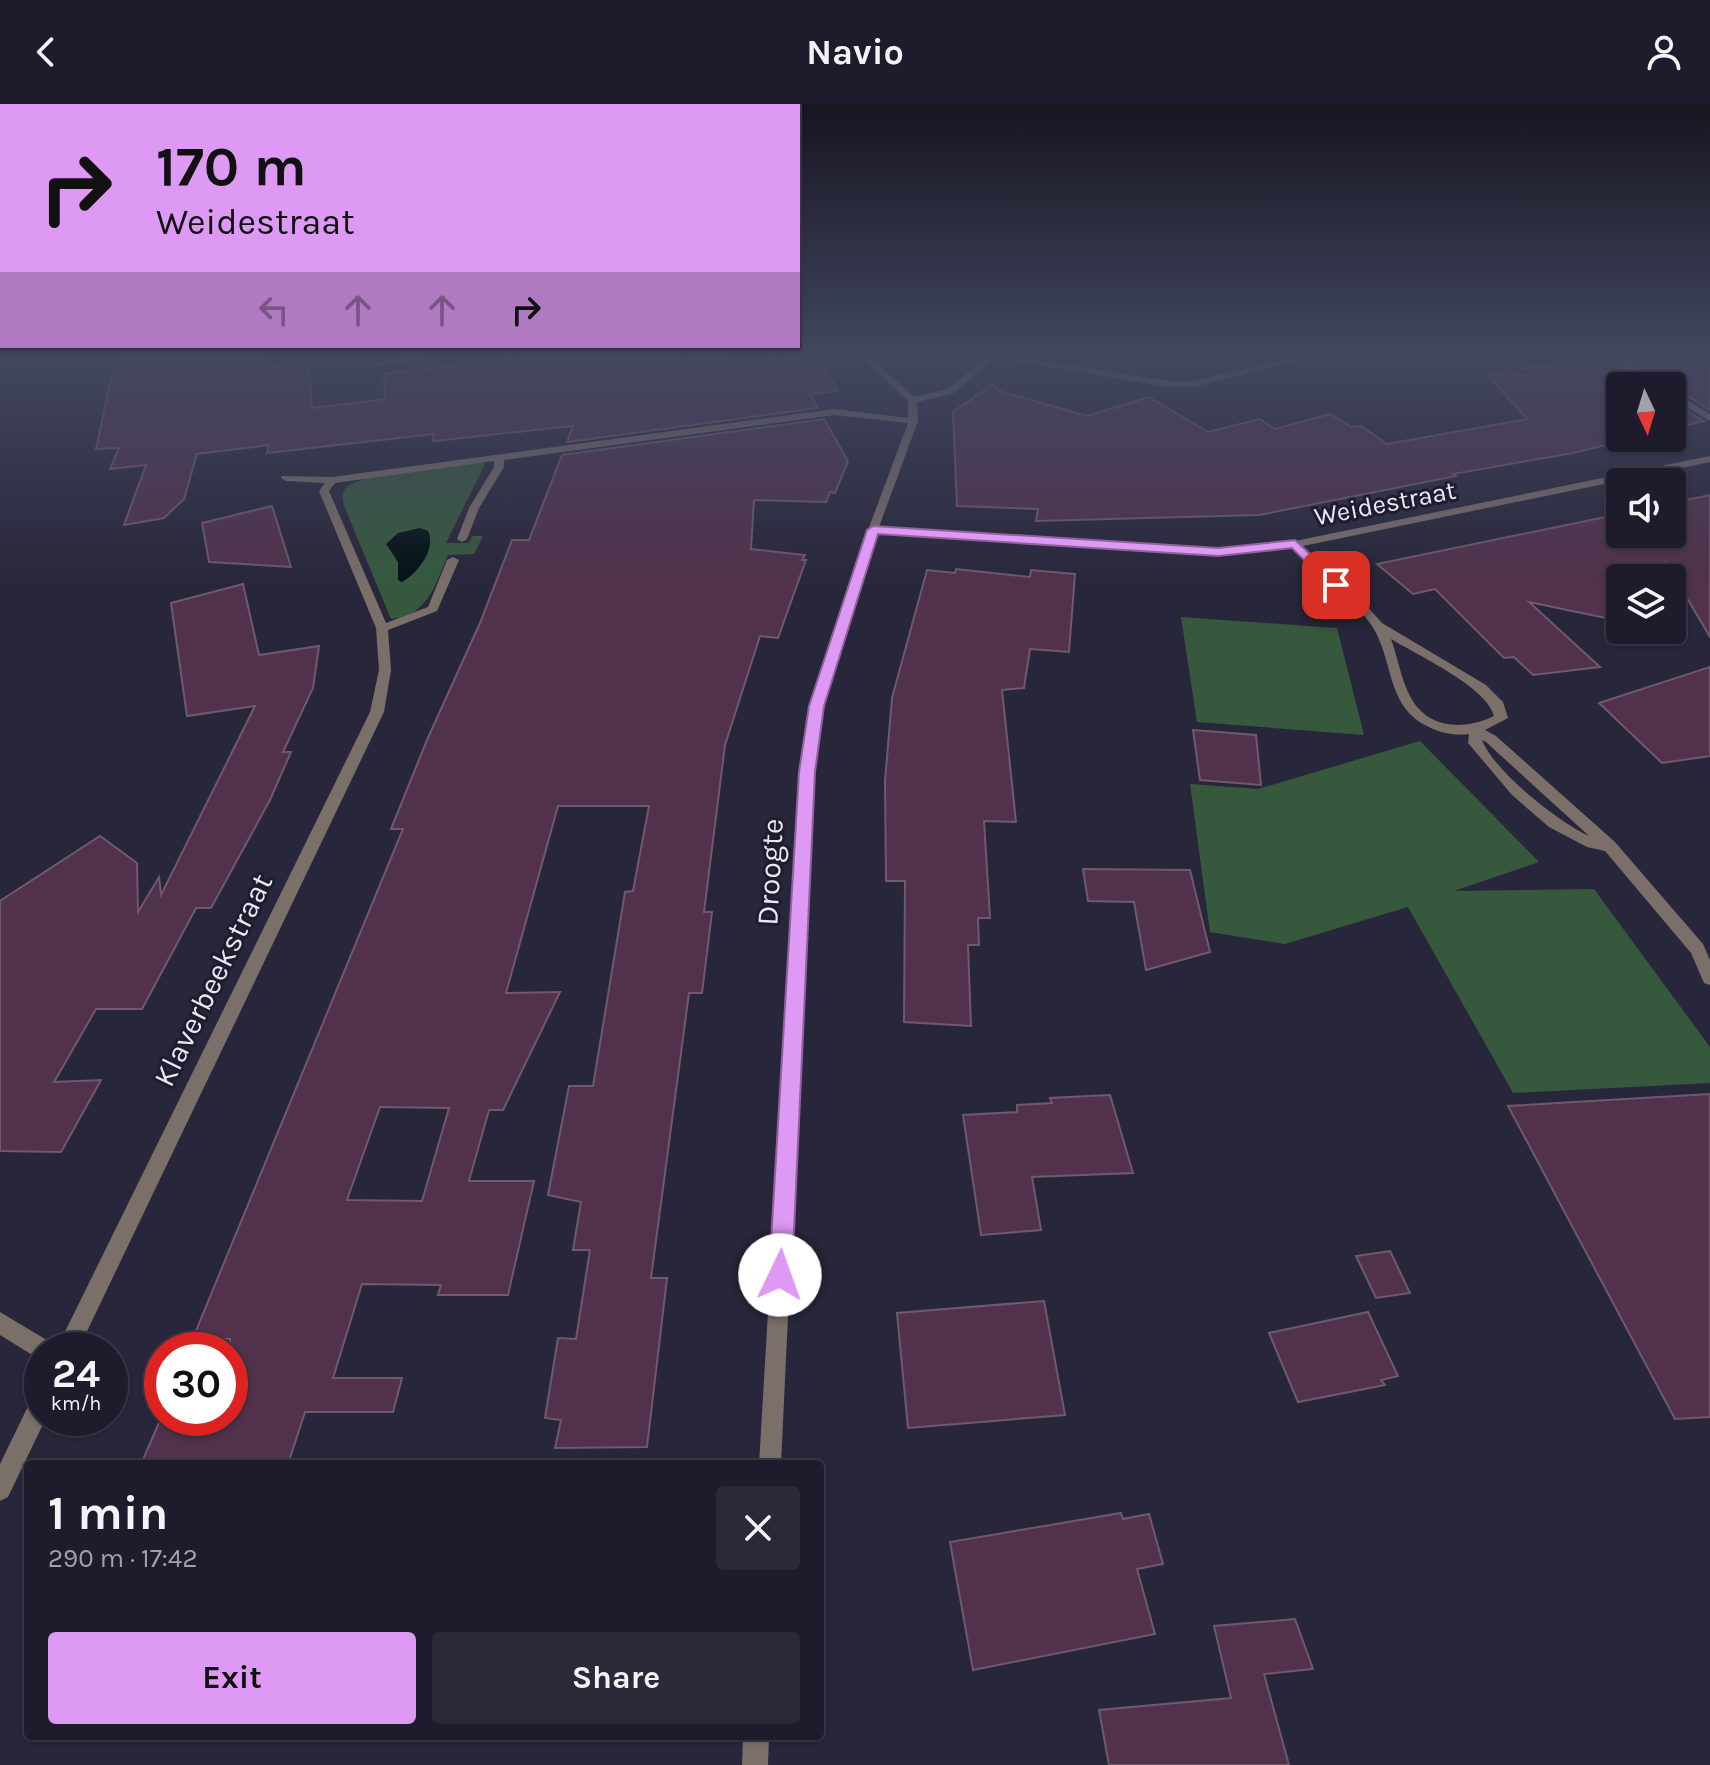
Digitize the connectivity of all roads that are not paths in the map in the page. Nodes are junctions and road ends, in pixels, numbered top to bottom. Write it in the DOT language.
graph roads {
  1 [pos="693,431"];
  2 [pos="910,431"];
  3 [pos="499,456"];
  4 [pos="1710,459"];
  5 [pos="286,478"];
  6 [pos="332,480"];
  7 [pos="873,530"];
  8 [pos="462,539"];
  9 [pos="1295,544"];
  10 [pos="453,560"];
  11 [pos="1378,626"];
  12 [pos="382,628"];
  13 [pos="1476,731"];
  14 [pos="1704,951"];
  15 [pos="1710,978"];
  16 [pos="0,1323"];
  17 [pos="76,1332"];
  18 [pos="24,1338"];
  19 [pos="26,1436"];
  20 [pos="770,1460"];
  21 [pos="0,1489"];
  22 [pos="756,1740"];
  23 [pos="755,1765"];
  1 -- 3 [label="street"];
  2 -- 7 [label="street, Droogte"];
  3 -- 6 [label="street"];
  3 -- 8 [label="street"];
  4 -- 9 [label="street, Weidestraat"];
  5 -- 6 [label="street"];
  6 -- 12 [label="street, Klaverbeekstraat"];
  7 -- 9 [label="street, Weidestraat"];
  7 -- 20 [label="street, Droogte"];
  9 -- 11 [label="street"];
  10 -- 12 [label="street"];
  11 -- 13 [label="street"];
  11 -- 13 [label="street"];
  12 -- 17 [label="street, Klaverbeekstraat"];
  13 -- 14 [label="street"];
  14 -- 15 [label="street"];
  16 -- 18 [label="street"];
  19 -- 21 [label="street"];
  22 -- 23 [label="street"];
}
